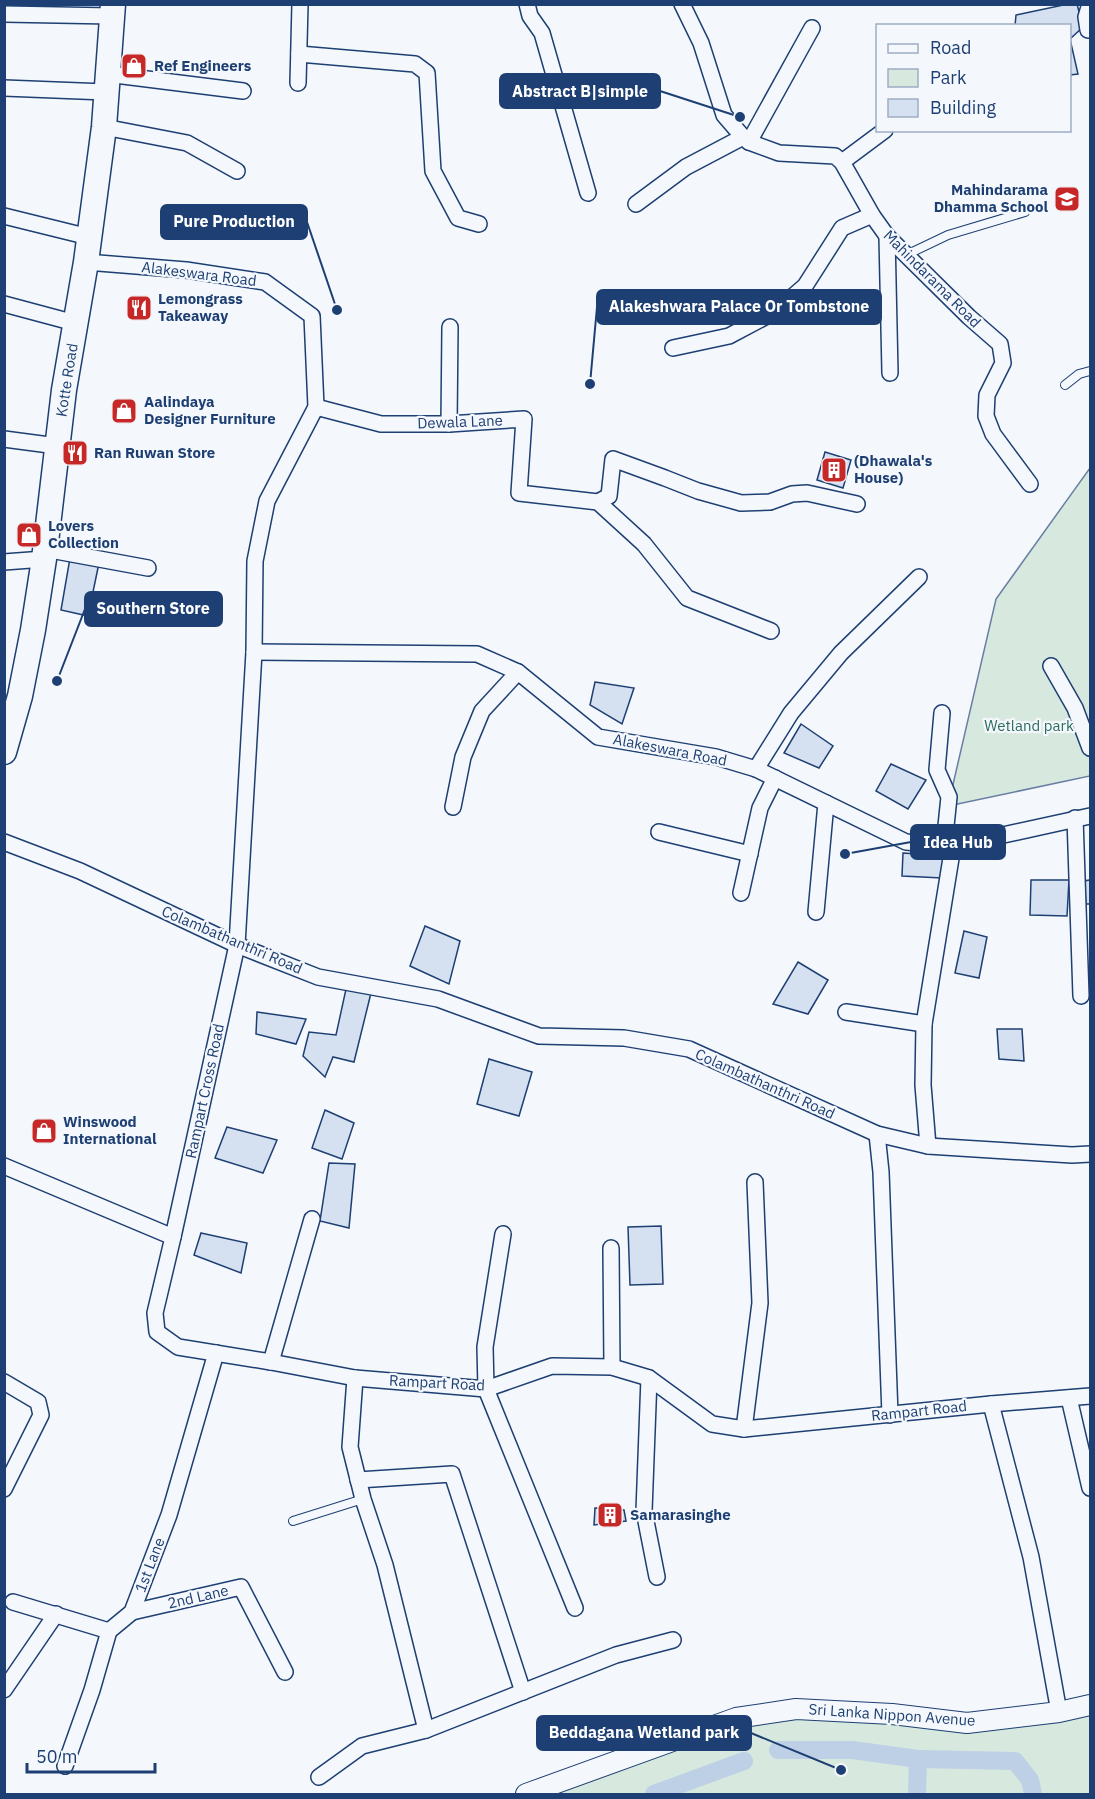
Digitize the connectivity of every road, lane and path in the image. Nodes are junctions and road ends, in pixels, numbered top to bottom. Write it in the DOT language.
graph roads {
  1 [pos="300,4"];
  2 [pos="527,4"];
  3 [pos="682,4"];
  4 [pos="1090,4"];
  5 [pos="112,10"];
  6 [pos="4,14"];
  7 [pos="812,28"];
  8 [pos="1088,30"];
  9 [pos="299,54"];
  10 [pos="298,82"];
  11 [pos="107,83"];
  12 [pos="4,88"];
  13 [pos="243,91"];
  14 [pos="104,127"];
  15 [pos="882,132"];
  16 [pos="746,140"];
  17 [pos="842,162"];
  18 [pos="237,171"];
  19 [pos="588,193"];
  20 [pos="636,204"];
  21 [pos="1024,212"];
  22 [pos="872,215"];
  23 [pos="4,216"];
  24 [pos="479,224"];
  25 [pos="887,236"];
  26 [pos="89,237"];
  27 [pos="906,255"];
  28 [pos="86,262"];
  29 [pos="4,304"];
  30 [pos="75,323"];
  31 [pos="450,327"];
  32 [pos="673,348"];
  33 [pos="1090,371"];
  34 [pos="890,374"];
  35 [pos="1065,385"];
  36 [pos="316,407"];
  37 [pos="449,424"];
  38 [pos="4,439"];
  39 [pos="57,446"];
  40 [pos="1030,484"];
  41 [pos="598,502"];
  42 [pos="857,504"];
  43 [pos="44,554"];
  44 [pos="4,562"];
  45 [pos="148,568"];
  46 [pos="919,577"];
  47 [pos="771,631"];
  48 [pos="254,652"];
  49 [pos="1051,666"];
  50 [pos="518,672"];
  51 [pos="942,713"];
  52 [pos="1090,748"];
  53 [pos="4,752"];
  54 [pos="756,769"];
  55 [pos="775,778"];
  56 [pos="826,803"];
  57 [pos="453,807"];
  58 [pos="1083,817"];
  59 [pos="658,832"];
  60 [pos="4,842"];
  61 [pos="949,845"];
  62 [pos="750,854"];
  63 [pos="741,893"];
  64 [pos="816,912"];
  65 [pos="237,945"];
  66 [pos="1081,996"];
  67 [pos="846,1012"];
  68 [pos="924,1024"];
  69 [pos="877,1134"];
  70 [pos="928,1146"];
  71 [pos="1090,1154"];
  72 [pos="4,1166"];
  73 [pos="755,1182"];
  74 [pos="312,1219"];
  75 [pos="503,1234"];
  76 [pos="173,1237"];
  77 [pos="611,1248"];
  78 [pos="216,1353"];
  79 [pos="272,1362"];
  80 [pos="612,1367"];
  81 [pos="355,1378"];
  82 [pos="649,1378"];
  83 [pos="4,1382"];
  84 [pos="486,1389"];
  85 [pos="1090,1396"];
  86 [pos="1069,1398"];
  87 [pos="990,1404"];
  88 [pos="890,1415"];
  89 [pos="744,1429"];
  90 [pos="358,1480"];
  91 [pos="1090,1488"];
  92 [pos="4,1489"];
  93 [pos="363,1499"];
  94 [pos="293,1521"];
  95 [pos="657,1577"];
  96 [pos="13,1602"];
  97 [pos="575,1608"];
  98 [pos="132,1612"];
  99 [pos="56,1614"];
  100 [pos="109,1631"];
  101 [pos="673,1640"];
  102 [pos="285,1672"];
  103 [pos="4,1690"];
  104 [pos="523,1692"];
  105 [pos="1090,1705"];
  106 [pos="1059,1712"];
  107 [pos="426,1730"];
  108 [pos="65,1766"];
  109 [pos="319,1777"];
  110 [pos="526,1794"];
  1 -- 9 [label="street"];
  2 -- 19 [label="street"];
  3 -- 16 [label="street"];
  4 -- 8 [label="street"];
  5 -- 6 [label="street"];
  5 -- 11 [label="main road, Kotte Road"];
  7 -- 16 [label="street"];
  9 -- 10 [label="street"];
  9 -- 24 [label="street"];
  11 -- 12 [label="street"];
  11 -- 13 [label="street"];
  11 -- 14 [label="main road, Kotte Road"];
  14 -- 18 [label="street"];
  14 -- 26 [label="main road, Kotte Road"];
  15 -- 17 [label="street"];
  16 -- 17 [label="street"];
  16 -- 20 [label="street"];
  17 -- 22 [label="street, Mahindarama Road"];
  21 -- 27 [label="lane"];
  22 -- 25 [label="street, Mahindarama Road"];
  22 -- 32 [label="street"];
  23 -- 26 [label="street"];
  25 -- 27 [label="street, Mahindarama Road"];
  25 -- 34 [label="street"];
  26 -- 28 [label="main road, Kotte Road"];
  27 -- 40 [label="street, Mahindarama Road"];
  28 -- 30 [label="main road, Kotte Road"];
  28 -- 36 [label="street, Alakeswara Road"];
  29 -- 30 [label="street"];
  30 -- 39 [label="main road, Kotte Road"];
  31 -- 37 [label="street"];
  33 -- 35 [label="lane"];
  36 -- 37 [label="street, Dewala Lane"];
  36 -- 48 [label="street"];
  37 -- 41 [label="street, Dewala Lane"];
  38 -- 39 [label="street"];
  39 -- 43 [label="main road, Kotte Road"];
  41 -- 42 [label="street"];
  41 -- 47 [label="street"];
  43 -- 44 [label="street"];
  43 -- 45 [label="street"];
  43 -- 53 [label="main road, Kotte Road"];
  46 -- 54 [label="street"];
  48 -- 50 [label="street, Alakeswara Road"];
  48 -- 65 [label="street"];
  49 -- 52 [label="street"];
  50 -- 54 [label="street, Alakeswara Road"];
  50 -- 57 [label="street"];
  51 -- 61 [label="street"];
  54 -- 55 [label="street, Alakeswara Road"];
  55 -- 56 [label="street, Alakeswara Road"];
  55 -- 62 [label="street"];
  56 -- 61 [label="street, Alakeswara Road"];
  56 -- 64 [label="street"];
  58 -- 61 [label="street, Alakeswara Road"];
  58 -- 66 [label="street"];
  59 -- 62 [label="street"];
  60 -- 65 [label="street, Colambathanthri Road"];
  61 -- 68 [label="street"];
  62 -- 63 [label="street"];
  65 -- 69 [label="street, Colambathanthri Road"];
  65 -- 76 [label="street, Rampart Cross Road"];
  67 -- 68 [label="street"];
  68 -- 70 [label="street"];
  69 -- 70 [label="street, Colambathanthri Road"];
  69 -- 88 [label="street"];
  70 -- 71 [label="street, Colambathanthri Road"];
  72 -- 76 [label="street"];
  73 -- 89 [label="street"];
  74 -- 79 [label="street"];
  75 -- 84 [label="street"];
  76 -- 78 [label="street, Rampart Road"];
  77 -- 80 [label="street"];
  78 -- 79 [label="street, Rampart Road"];
  78 -- 98 [label="street, 1st Lane"];
  79 -- 81 [label="street, Rampart Road"];
  80 -- 82 [label="street, Rampart Road"];
  80 -- 84 [label="street, Rampart Road"];
  81 -- 84 [label="street, Rampart Road"];
  81 -- 90 [label="street"];
  82 -- 89 [label="street, Rampart Road"];
  82 -- 95 [label="street"];
  83 -- 92 [label="street"];
  84 -- 97 [label="street"];
  85 -- 86 [label="street, Rampart Road"];
  86 -- 87 [label="street, Rampart Road"];
  86 -- 91 [label="street"];
  87 -- 88 [label="street, Rampart Road"];
  87 -- 106 [label="street"];
  88 -- 89 [label="street, Rampart Road"];
  90 -- 93 [label="street"];
  90 -- 104 [label="street"];
  93 -- 94 [label="lane"];
  93 -- 107 [label="street"];
  96 -- 99 [label="street"];
  98 -- 100 [label="street, 1st Lane"];
  98 -- 102 [label="street, 2nd Lane"];
  99 -- 100 [label="street"];
  99 -- 103 [label="street"];
  100 -- 108 [label="street"];
  101 -- 104 [label="street"];
  104 -- 107 [label="street"];
  105 -- 106 [label="street, Sri Lanka Nippon Avenue"];
  106 -- 110 [label="street, Sri Lanka Nippon Avenue"];
  107 -- 109 [label="street"];
}
